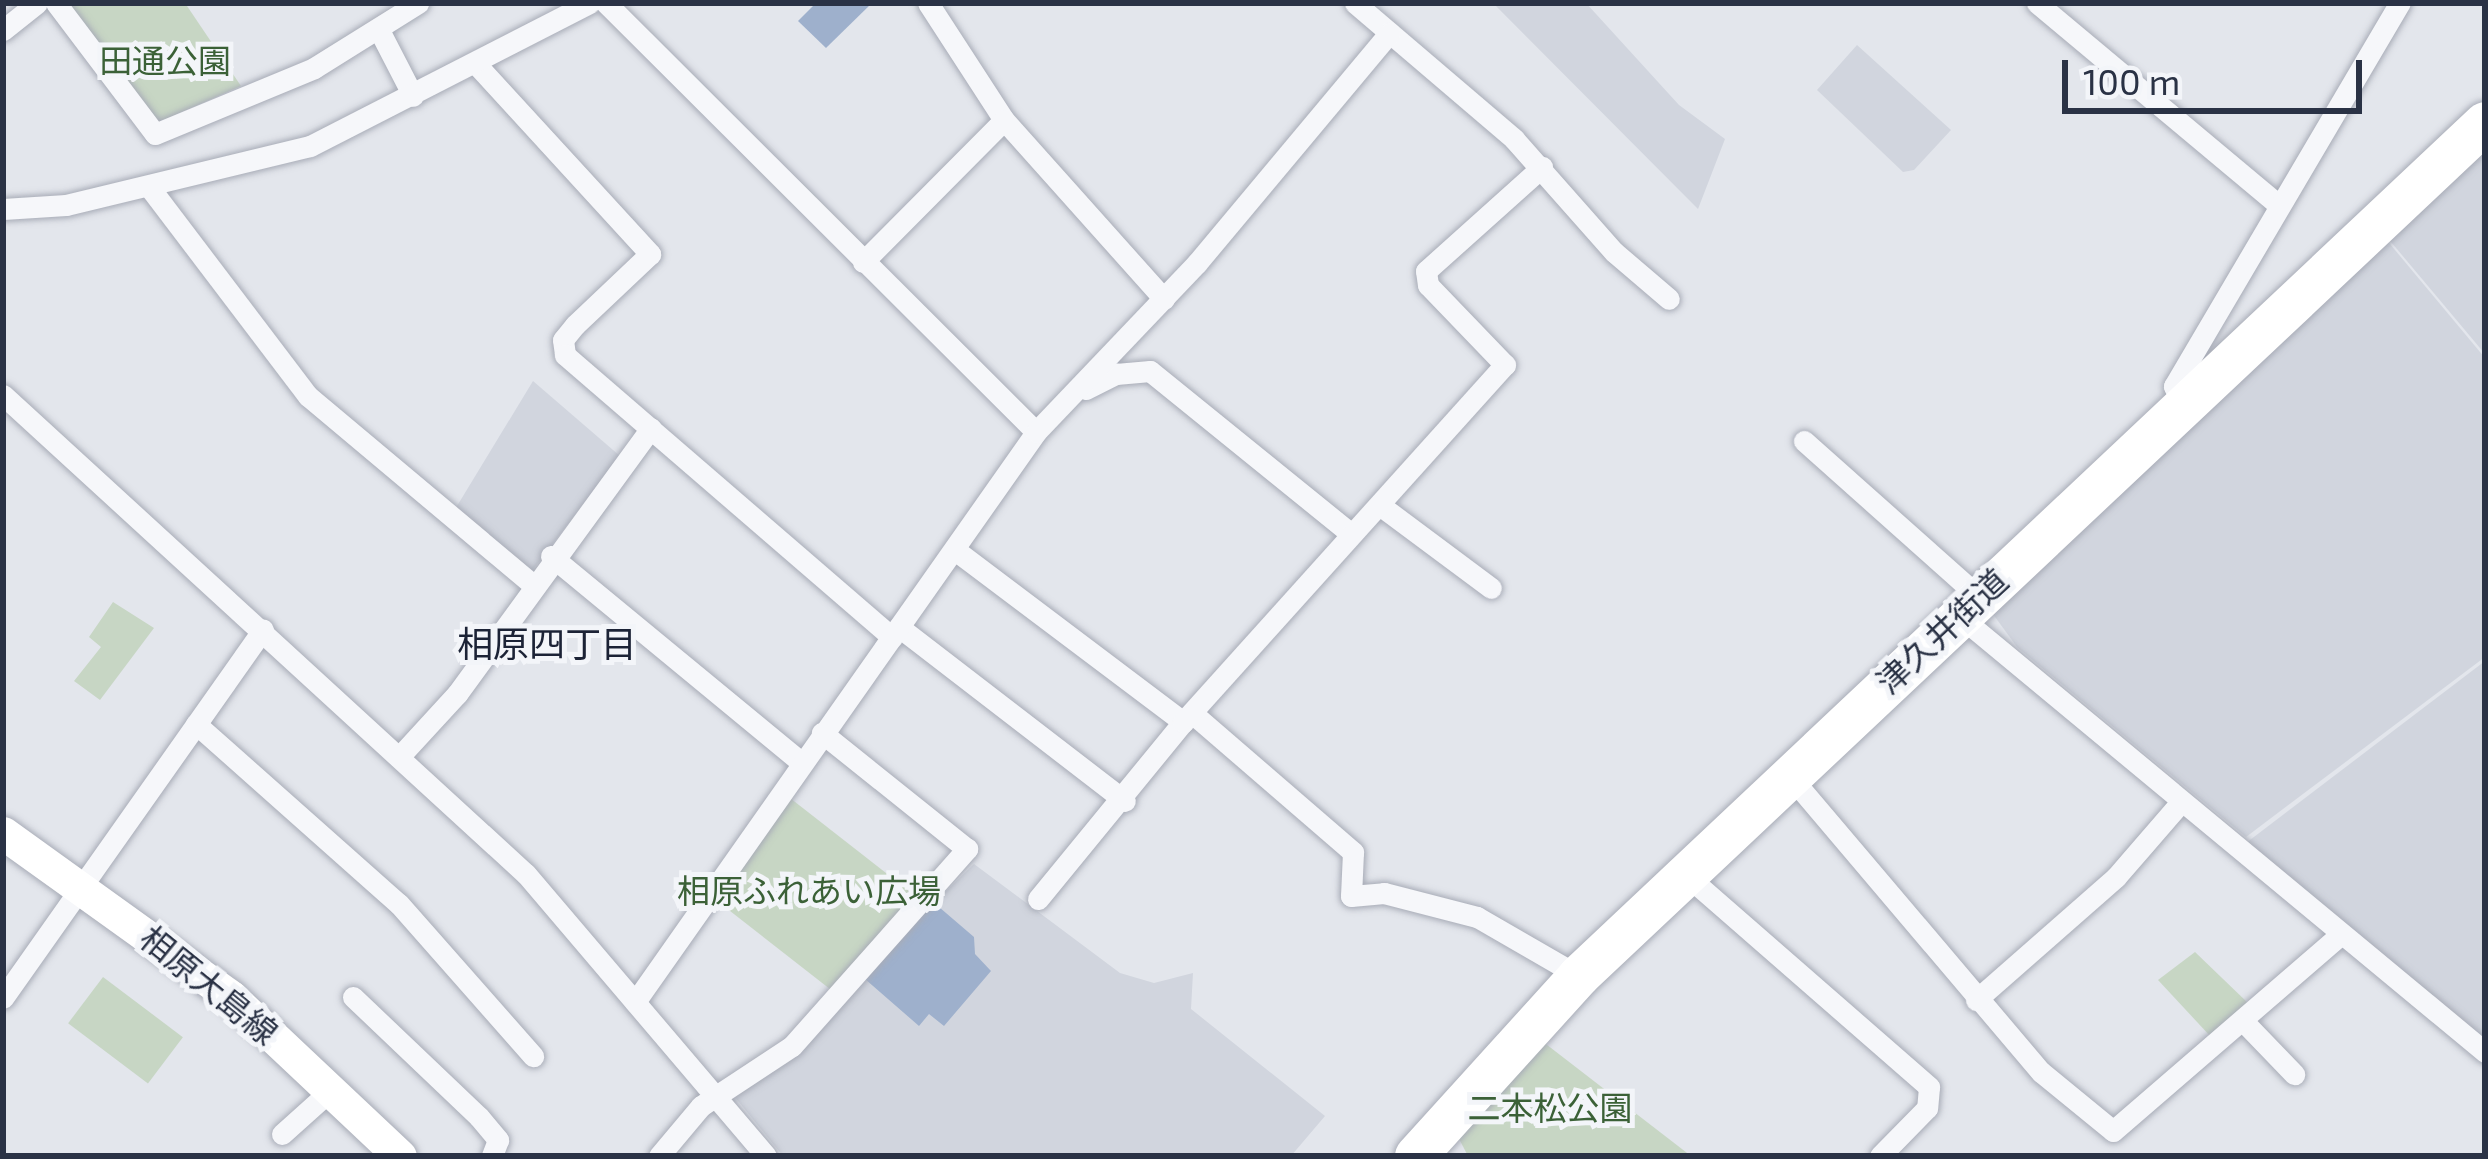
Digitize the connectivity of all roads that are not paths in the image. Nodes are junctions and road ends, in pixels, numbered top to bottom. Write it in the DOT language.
graph roads {
  1 [pos="37,3"];
  2 [pos="56,3"];
  3 [pos="418,3"];
  4 [pos="589,3"];
  5 [pos="606,3"];
  6 [pos="928,3"];
  7 [pos="1354,3"];
  8 [pos="2037,3"];
  9 [pos="2400,3"];
  10 [pos="3,30"];
  11 [pos="379,30"];
  12 [pos="1389,33"];
  13 [pos="476,64"];
  14 [pos="413,97"];
  15 [pos="1004,120"];
  16 [pos="2485,123"];
  17 [pos="1542,167"];
  18 [pos="150,188"];
  19 [pos="2279,205"];
  20 [pos="3,209"];
  21 [pos="863,262"];
  22 [pos="1164,299"];
  23 [pos="1669,299"];
  24 [pos="3,395"];
  25 [pos="1066,403"];
  26 [pos="2183,404"];
  27 [pos="652,428"];
  28 [pos="1036,431"];
  29 [pos="1804,441"];
  30 [pos="1381,506"];
  31 [pos="1349,533"];
  32 [pos="955,550"];
  33 [pos="551,556"];
  34 [pos="531,583"];
  35 [pos="1491,588"];
  36 [pos="1968,606"];
  37 [pos="263,630"];
  38 [pos="895,632"];
  39 [pos="1187,718"];
  40 [pos="196,724"];
  41 [pos="822,734"];
  42 [pos="399,758"];
  43 [pos="801,762"];
  44 [pos="1789,776"];
  45 [pos="1125,801"];
  46 [pos="2181,802"];
  47 [pos="3,833"];
  48 [pos="1685,874"];
  49 [pos="82,889"];
  50 [pos="1038,899"];
  51 [pos="2342,934"];
  52 [pos="1580,976"];
  53 [pos="353,997"];
  54 [pos="3,998"];
  55 [pos="1976,1000"];
  56 [pos="635,1002"];
  57 [pos="2243,1022"];
  58 [pos="2485,1052"];
  59 [pos="533,1056"];
  60 [pos="2294,1074"];
  61 [pos="330,1091"];
  62 [pos="713,1099"];
  63 [pos="282,1134"];
  64 [pos="1431,1151"];
  65 [pos="400,1156"];
  66 [pos="492,1156"];
  67 [pos="659,1156"];
  68 [pos="766,1156"];
  69 [pos="1880,1156"];
  1 -- 10 [label="street"];
  2 -- 11 [label="street"];
  3 -- 11 [label="street"];
  4 -- 13 [label="street"];
  5 -- 21 [label="street"];
  6 -- 15 [label="street"];
  7 -- 12 [label="street"];
  8 -- 19 [label="street"];
  9 -- 19 [label="street"];
  11 -- 14 [label="street"];
  12 -- 17 [label="street"];
  12 -- 22 [label="street"];
  13 -- 14 [label="street"];
  13 -- 27 [label="street"];
  14 -- 18 [label="street"];
  15 -- 21 [label="street"];
  15 -- 22 [label="street"];
  16 -- 26 [label="highway, 津久井街道"];
  17 -- 23 [label="street"];
  17 -- 30 [label="street"];
  18 -- 20 [label="street"];
  18 -- 34 [label="street"];
  19 -- 26 [label="street"];
  21 -- 28 [label="street"];
  22 -- 25 [label="street"];
  24 -- 37 [label="street"];
  25 -- 28 [label="street"];
  25 -- 31 [label="street"];
  26 -- 36 [label="highway, 津久井街道"];
  27 -- 33 [label="street"];
  27 -- 38 [label="street"];
  28 -- 32 [label="street"];
  29 -- 36 [label="street"];
  30 -- 31 [label="street"];
  30 -- 35 [label="street"];
  31 -- 39 [label="street"];
  32 -- 38 [label="street"];
  32 -- 39 [label="street"];
  33 -- 34 [label="street"];
  33 -- 43 [label="street"];
  34 -- 42 [label="street"];
  36 -- 44 [label="highway, 津久井街道"];
  36 -- 46 [label="street"];
  37 -- 40 [label="street"];
  37 -- 42 [label="street"];
  38 -- 41 [label="street"];
  38 -- 45 [label="street"];
  39 -- 45 [label="street"];
  39 -- 52 [label="street"];
  40 -- 49 [label="street"];
  40 -- 59 [label="street"];
  41 -- 43 [label="street"];
  41 -- 62 [label="street"];
  42 -- 56 [label="street"];
  43 -- 56 [label="street"];
  44 -- 48 [label="highway, 津久井街道"];
  44 -- 55 [label="street"];
  45 -- 50 [label="street"];
  46 -- 51 [label="street"];
  46 -- 55 [label="street"];
  47 -- 49 [label="street, 相原大島線"];
  48 -- 52 [label="highway, 津久井街道"];
  48 -- 69 [label="street"];
  49 -- 54 [label="street"];
  49 -- 61 [label="street, 相原大島線"];
  51 -- 57 [label="street"];
  51 -- 58 [label="street"];
  52 -- 64 [label="highway, 津久井街道"];
  53 -- 66 [label="street"];
  55 -- 57 [label="street"];
  56 -- 62 [label="street"];
  57 -- 60 [label="street"];
  61 -- 63 [label="street"];
  61 -- 65 [label="street, 相原大島線"];
  62 -- 67 [label="street"];
  62 -- 68 [label="street"];
}
